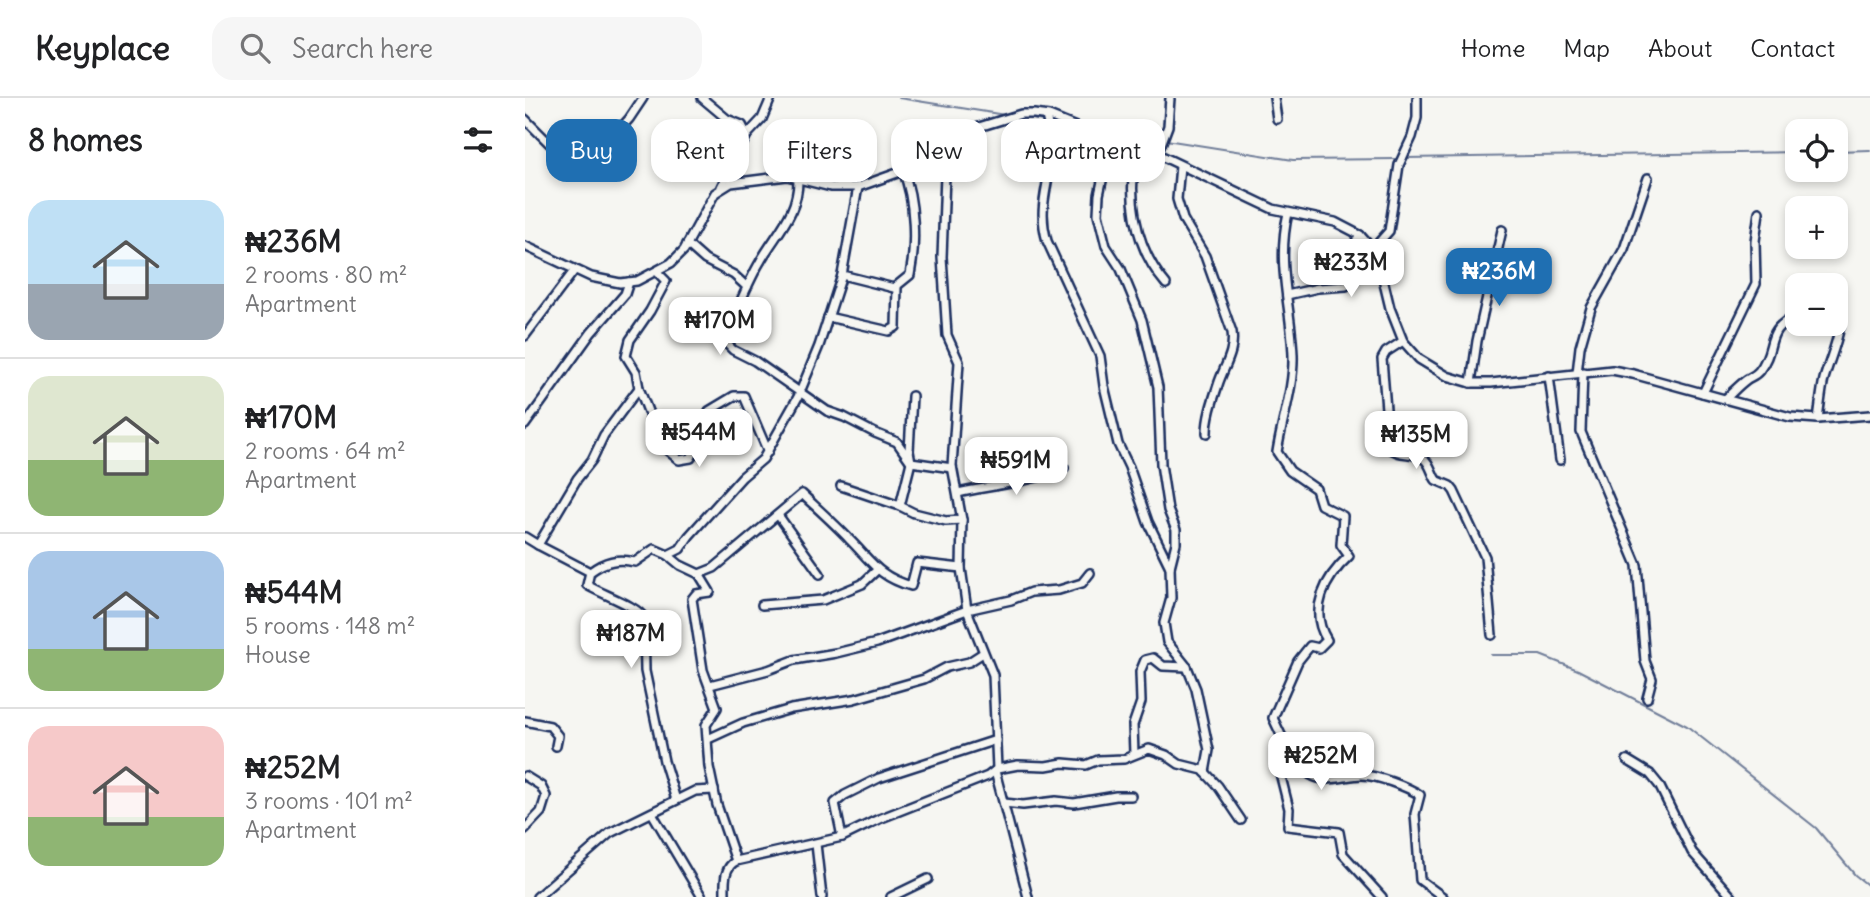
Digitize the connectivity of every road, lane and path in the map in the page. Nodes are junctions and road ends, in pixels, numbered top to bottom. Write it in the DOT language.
graph roads {
  1 [pos="643,98"];
  2 [pos="702,98"];
  3 [pos="771,98"];
  4 [pos="1170,98"];
  5 [pos="1274,98"];
  6 [pos="1417,98"];
  7 [pos="1046,116"];
  8 [pos="525,119"];
  9 [pos="727,119"];
  10 [pos="1054,119"];
  11 [pos="1277,119"];
  12 [pos="987,125"];
  13 [pos="749,133"];
  14 [pos="1165,134"];
  15 [pos="1165,159"];
  16 [pos="1180,166"];
  17 [pos="891,176"];
  18 [pos="1648,178"];
  19 [pos="763,179"];
  20 [pos="724,182"];
  21 [pos="798,182"];
  22 [pos="813,182"];
  23 [pos="906,182"];
  24 [pos="945,182"];
  25 [pos="1102,182"];
  26 [pos="1133,182"];
  27 [pos="721,187"];
  28 [pos="858,187"];
  29 [pos="1759,212"];
  30 [pos="1288,213"];
  31 [pos="1502,230"];
  32 [pos="1360,235"];
  33 [pos="687,244"];
  34 [pos="525,246"];
  35 [pos="1373,249"];
  36 [pos="574,271"];
  37 [pos="657,272"];
  38 [pos="842,275"];
  39 [pos="629,282"];
  40 [pos="1166,284"];
  41 [pos="897,286"];
  42 [pos="747,287"];
  43 [pos="1287,295"];
  44 [pos="828,317"];
  45 [pos="1785,321"];
  46 [pos="525,336"];
  47 [pos="1837,336"];
  48 [pos="1403,341"];
  49 [pos="1580,373"];
  50 [pos="1549,376"];
  51 [pos="1471,383"];
  52 [pos="639,388"];
  53 [pos="800,390"];
  54 [pos="1703,393"];
  55 [pos="912,396"];
  56 [pos="1725,399"];
  57 [pos="1870,415"];
  58 [pos="1818,419"];
  59 [pos="525,425"];
  60 [pos="1207,433"];
  61 [pos="769,452"];
  62 [pos="1560,460"];
  63 [pos="911,462"];
  64 [pos="952,468"];
  65 [pos="1064,468"];
  66 [pos="841,486"];
  67 [pos="958,494"];
  68 [pos="900,506"];
  69 [pos="778,514"];
  70 [pos="962,520"];
  71 [pos="525,537"];
  72 [pos="538,545"];
  73 [pos="668,555"];
  74 [pos="961,568"];
  75 [pos="1170,568"];
  76 [pos="877,570"];
  77 [pos="590,572"];
  78 [pos="1090,573"];
  79 [pos="699,574"];
  80 [pos="820,574"];
  81 [pos="762,605"];
  82 [pos="967,610"];
  83 [pos="1492,635"];
  84 [pos="983,653"];
  85 [pos="1187,667"];
  86 [pos="710,685"];
  87 [pos="1647,698"];
  88 [pos="525,721"];
  89 [pos="708,739"];
  90 [pos="996,740"];
  91 [pos="556,746"];
  92 [pos="1134,754"];
  93 [pos="1291,757"];
  94 [pos="1627,760"];
  95 [pos="996,770"];
  96 [pos="1205,772"];
  97 [pos="525,776"];
  98 [pos="714,790"];
  99 [pos="1131,796"];
  100 [pos="676,800"];
  101 [pos="1004,803"];
  102 [pos="652,813"];
  103 [pos="1241,820"];
  104 [pos="525,828"];
  105 [pos="842,837"];
  106 [pos="816,844"];
  107 [pos="736,861"];
  108 [pos="928,880"];
  109 [pos="537,897"];
  110 [pos="702,897"];
  111 [pos="725,897"];
  112 [pos="822,897"];
  113 [pos="891,897"];
  114 [pos="1028,897"];
  115 [pos="1382,897"];
  116 [pos="1443,897"];
  117 [pos="1732,897"];
  1 -- 8 [label="street"];
  2 -- 9 [label="street"];
  3 -- 13 [label="street"];
  4 -- 14 [label="street"];
  5 -- 11 [label="street"];
  6 -- 35 [label="street"];
  7 -- 10 [label="street"];
  7 -- 12 [label="street"];
  7 -- 75 [label="street"];
  15 -- 16 [label="street"];
  16 -- 30 [label="street"];
  16 -- 60 [label="street"];
  17 -- 28 [label="street"];
  18 -- 49 [label="street"];
  19 -- 27 [label="street"];
  20 -- 27 [label="street"];
  21 -- 42 [label="street"];
  22 -- 28 [label="street"];
  23 -- 41 [label="street"];
  24 -- 64 [label="street"];
  25 -- 75 [label="street"];
  26 -- 40 [label="street"];
  27 -- 33 [label="street"];
  28 -- 38 [label="street"];
  29 -- 54 [label="street"];
  30 -- 32 [label="street"];
  30 -- 43 [label="street"];
  31 -- 51 [label="street"];
  32 -- 35 [label="street"];
  32 -- 43 [label="street"];
  33 -- 37 [label="street"];
  33 -- 42 [label="street"];
  34 -- 36 [label="street"];
  35 -- 48 [label="street"];
  36 -- 39 [label="street"];
  36 -- 46 [label="street"];
  37 -- 39 [label="street"];
  37 -- 52 [label="street"];
  38 -- 41 [label="street"];
  38 -- 44 [label="street"];
  39 -- 59 [label="street"];
  41 -- 44 [label="street"];
  42 -- 53 [label="street"];
  43 -- 93 [label="street"];
  44 -- 53 [label="street"];
  45 -- 56 [label="street"];
  47 -- 58 [label="street"];
  48 -- 51 [label="street"];
  48 -- 83 [label="street"];
  49 -- 50 [label="street"];
  49 -- 54 [label="street"];
  49 -- 87 [label="street"];
  50 -- 51 [label="street"];
  50 -- 62 [label="street"];
  52 -- 61 [label="street"];
  52 -- 72 [label="street"];
  53 -- 61 [label="street"];
  53 -- 63 [label="street"];
  54 -- 56 [label="street"];
  55 -- 63 [label="street"];
  56 -- 58 [label="street"];
  57 -- 58 [label="street"];
  61 -- 73 [label="street"];
  63 -- 64 [label="street"];
  63 -- 68 [label="street"];
  64 -- 67 [label="street"];
  65 -- 67 [label="street"];
  66 -- 68 [label="street"];
  67 -- 70 [label="street"];
  68 -- 70 [label="street"];
  69 -- 76 [label="street"];
  69 -- 79 [label="street"];
  69 -- 80 [label="street"];
  70 -- 74 [label="street"];
  71 -- 72 [label="street"];
  72 -- 77 [label="street"];
  73 -- 77 [label="street"];
  73 -- 79 [label="street"];
  74 -- 76 [label="street"];
  74 -- 82 [label="street"];
  75 -- 85 [label="street"];
  76 -- 81 [label="street"];
  77 -- 100 [label="street"];
  78 -- 82 [label="street"];
  79 -- 86 [label="street"];
  82 -- 84 [label="street"];
  82 -- 86 [label="street"];
  84 -- 89 [label="street"];
  84 -- 90 [label="street"];
  85 -- 92 [label="street"];
  85 -- 96 [label="street"];
  86 -- 89 [label="street"];
  88 -- 91 [label="street"];
  89 -- 98 [label="street"];
  90 -- 95 [label="street"];
  90 -- 105 [label="street"];
  92 -- 95 [label="street"];
  92 -- 96 [label="street"];
  93 -- 115 [label="street"];
  93 -- 116 [label="street"];
  94 -- 117 [label="street"];
  95 -- 101 [label="street"];
  95 -- 105 [label="street"];
  96 -- 103 [label="street"];
  97 -- 104 [label="street"];
  98 -- 100 [label="street"];
  98 -- 107 [label="street"];
  99 -- 101 [label="street"];
  100 -- 102 [label="street"];
  101 -- 114 [label="street"];
  102 -- 109 [label="street"];
  102 -- 110 [label="street"];
  105 -- 106 [label="street"];
  106 -- 107 [label="street"];
  106 -- 112 [label="street"];
  107 -- 111 [label="street"];
  108 -- 113 [label="street"];
}
